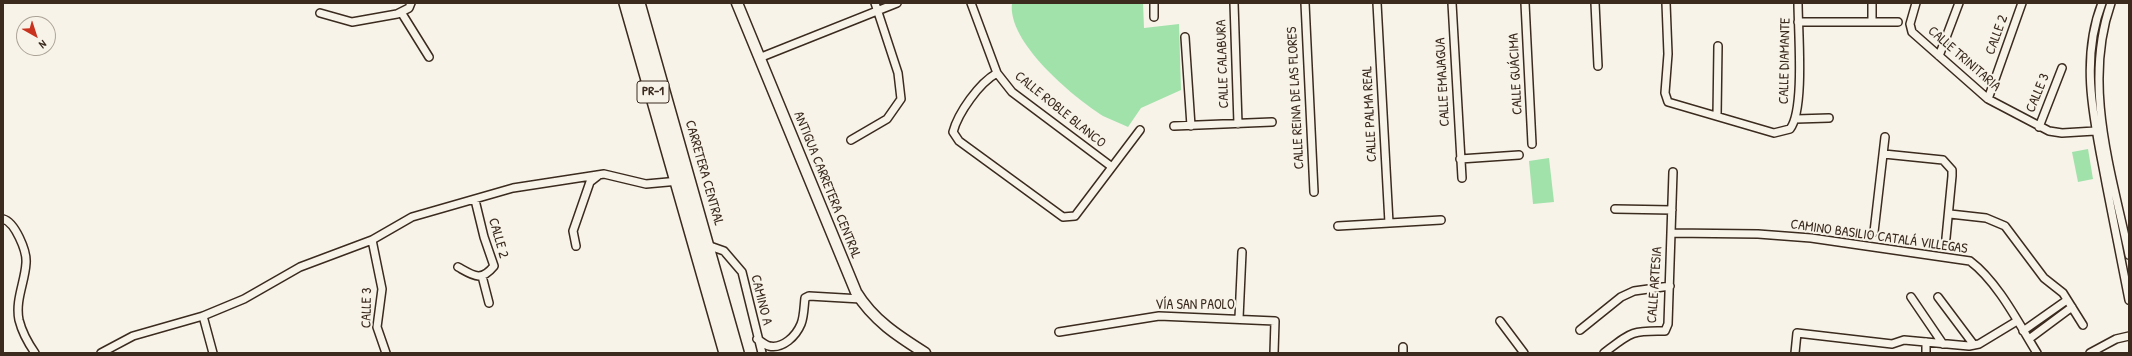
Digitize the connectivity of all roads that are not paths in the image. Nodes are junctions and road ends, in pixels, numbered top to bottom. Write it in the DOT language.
graph roads {
  1 [pos="411,3"];
  2 [pos="626,3"];
  3 [pos="638,3"];
  4 [pos="737,3"];
  5 [pos="874,3"];
  6 [pos="897,3"];
  7 [pos="971,3"];
  8 [pos="1154,3"];
  9 [pos="1234,3"];
  10 [pos="1305,3"];
  11 [pos="1377,3"];
  12 [pos="1452,3"];
  13 [pos="1526,3"];
  14 [pos="1595,3"];
  15 [pos="1666,3"];
  16 [pos="1798,3"];
  17 [pos="1872,3"];
  18 [pos="1916,3"];
  19 [pos="1959,3"];
  20 [pos="2022,3"];
  21 [pos="2102,3"];
  22 [pos="2112,3"];
  23 [pos="878,11"];
  24 [pos="402,12"];
  25 [pos="320,13"];
  26 [pos="1154,17"];
  27 [pos="1798,22"];
  28 [pos="1872,22"];
  29 [pos="1898,22"];
  30 [pos="1185,37"];
  31 [pos="1718,46"];
  32 [pos="1939,56"];
  33 [pos="429,57"];
  34 [pos="759,58"];
  35 [pos="1598,66"];
  36 [pos="2062,68"];
  37 [pos="997,73"];
  38 [pos="1988,99"];
  39 [pos="1717,116"];
  40 [pos="1829,118"];
  41 [pos="1795,121"];
  42 [pos="1272,122"];
  43 [pos="1238,124"];
  44 [pos="1174,126"];
  45 [pos="1191,126"];
  46 [pos="2039,127"];
  47 [pos="1140,130"];
  48 [pos="2095,131"];
  49 [pos="1885,137"];
  50 [pos="851,140"];
  51 [pos="1532,144"];
  52 [pos="1884,154"];
  53 [pos="1518,155"];
  54 [pos="1460,159"];
  55 [pos="1112,167"];
  56 [pos="1673,172"];
  57 [pos="600,175"];
  58 [pos="1462,178"];
  59 [pos="683,179"];
  60 [pos="1314,192"];
  61 [pos="475,200"];
  62 [pos="1615,209"];
  63 [pos="1672,210"];
  64 [pos="1950,214"];
  65 [pos="3,219"];
  66 [pos="1441,220"];
  67 [pos="1389,223"];
  68 [pos="1338,226"];
  69 [pos="1874,232"];
  70 [pos="1671,233"];
  71 [pos="1946,238"];
  72 [pos="372,240"];
  73 [pos="707,245"];
  74 [pos="576,246"];
  75 [pos="1242,252"];
  76 [pos="2129,255"];
  77 [pos="458,268"];
  78 [pos="482,276"];
  79 [pos="1670,286"];
  80 [pos="1911,297"];
  81 [pos="1938,297"];
  82 [pos="861,299"];
  83 [pos="2067,300"];
  84 [pos="2129,300"];
  85 [pos="489,303"];
  86 [pos="2072,307"];
  87 [pos="203,316"];
  88 [pos="1239,318"];
  89 [pos="1500,321"];
  90 [pos="2017,321"];
  91 [pos="2083,325"];
  92 [pos="1580,330"];
  93 [pos="2024,331"];
  94 [pos="1059,332"];
  95 [pos="2129,336"];
  96 [pos="757,339"];
  97 [pos="2028,339"];
  98 [pos="1926,342"];
  99 [pos="1943,344"];
  100 [pos="1974,346"];
  101 [pos="35,353"];
  102 [pos="101,353"];
  103 [pos="213,353"];
  104 [pos="386,353"];
  105 [pos="726,353"];
  106 [pos="737,353"];
  107 [pos="762,353"];
  108 [pos="925,353"];
  109 [pos="1274,353"];
  110 [pos="1524,353"];
  111 [pos="1604,353"];
  112 [pos="1795,353"];
  113 [pos="1926,353"];
  114 [pos="2037,353"];
  115 [pos="2090,353"];
  1 -- 24 [label="street"];
  2 -- 59 [label="highway, CARRETERA CENTRAL / PR-1"];
  3 -- 59 [label="highway, CARRETERA CENTRAL / PR-1"];
  4 -- 34 [label="street, ANTIGUA CARRETERA CENTRAL"];
  5 -- 23 [label="street"];
  6 -- 23 [label="street"];
  7 -- 37 [label="street, CALLE ROBLE BLANCO"];
  8 -- 26 [label="street"];
  9 -- 43 [label="street, CALLE CALABURA"];
  10 -- 60 [label="street, CALLE REINA DE LAS FLORES"];
  11 -- 67 [label="street, CALLE PALMA REAL"];
  12 -- 54 [label="street, CALLE EMAJAGUA"];
  13 -- 51 [label="street, CALLE GUÁCIMA"];
  14 -- 35 [label="street"];
  15 -- 39 [label="street"];
  16 -- 27 [label="street, CALLE DIAMANTE"];
  17 -- 28 [label="street"];
  18 -- 32 [label="street, CALLE TRINITARIA"];
  19 -- 32 [label="street"];
  20 -- 38 [label="street, CALLE 2"];
  21 -- 48 [label="street"];
  22 -- 76 [label="street"];
  23 -- 34 [label="street"];
  23 -- 50 [label="street"];
  24 -- 25 [label="street"];
  24 -- 33 [label="street"];
  27 -- 28 [label="street"];
  27 -- 41 [label="street, CALLE DIAMANTE"];
  28 -- 29 [label="street"];
  30 -- 45 [label="street"];
  31 -- 39 [label="street"];
  32 -- 38 [label="street, CALLE TRINITARIA"];
  34 -- 82 [label="street, ANTIGUA CARRETERA CENTRAL"];
  36 -- 46 [label="street, CALLE 3"];
  37 -- 55 [label="street, CALLE ROBLE BLANCO"];
  37 -- 55 [label="street"];
  38 -- 46 [label="street, CALLE TRINITARIA"];
  39 -- 41 [label="street"];
  40 -- 41 [label="street"];
  42 -- 43 [label="street"];
  43 -- 45 [label="street"];
  44 -- 45 [label="street"];
  46 -- 48 [label="street, CALLE TRINITARIA"];
  47 -- 55 [label="street"];
  48 -- 84 [label="street"];
  49 -- 52 [label="street"];
  52 -- 64 [label="street"];
  52 -- 69 [label="street"];
  53 -- 54 [label="street"];
  54 -- 58 [label="street, CALLE EMAJAGUA"];
  56 -- 63 [label="street, CALLE ARTESIA"];
  57 -- 59 [label="street"];
  57 -- 61 [label="street"];
  57 -- 74 [label="street"];
  59 -- 73 [label="highway, CARRETERA CENTRAL / PR-1"];
  59 -- 105 [label="highway, CARRETERA CENTRAL / PR-1"];
  61 -- 72 [label="street"];
  61 -- 78 [label="street, CALLE 2"];
  62 -- 63 [label="street"];
  63 -- 70 [label="street, CALLE ARTESIA"];
  64 -- 71 [label="street"];
  64 -- 83 [label="street"];
  65 -- 101 [label="street"];
  66 -- 67 [label="street"];
  67 -- 68 [label="street"];
  70 -- 79 [label="street, CALLE ARTESIA"];
  70 -- 90 [label="street, CAMINO BASILIO CATALÁ VILLEGAS"];
  72 -- 87 [label="street"];
  72 -- 104 [label="street, CALLE 3"];
  73 -- 96 [label="street, CAMINO A"];
  73 -- 106 [label="highway, CARRETERA CENTRAL / PR-1"];
  75 -- 88 [label="street"];
  77 -- 78 [label="street, CALLE 2"];
  78 -- 85 [label="street"];
  79 -- 92 [label="street"];
  79 -- 111 [label="street, CALLE ARTESIA"];
  80 -- 99 [label="street"];
  81 -- 100 [label="street"];
  82 -- 96 [label="street"];
  82 -- 108 [label="street, ANTIGUA CARRETERA CENTRAL"];
  83 -- 86 [label="street"];
  83 -- 93 [label="street"];
  86 -- 91 [label="street"];
  86 -- 97 [label="street"];
  87 -- 102 [label="street"];
  87 -- 103 [label="street"];
  88 -- 94 [label="street, VÍA SAN PAOLO"];
  88 -- 109 [label="street, VÍA SAN PAOLO"];
  89 -- 110 [label="street"];
  90 -- 93 [label="street, CAMINO BASILIO CATALÁ VILLEGAS"];
  90 -- 100 [label="street"];
  93 -- 97 [label="street, CAMINO BASILIO CATALÁ VILLEGAS"];
  95 -- 115 [label="street"];
  96 -- 107 [label="street, CAMINO A"];
  97 -- 114 [label="street, CAMINO BASILIO CATALÁ VILLEGAS"];
  98 -- 99 [label="street"];
  98 -- 112 [label="street"];
  98 -- 113 [label="street"];
  99 -- 100 [label="street"];
}
